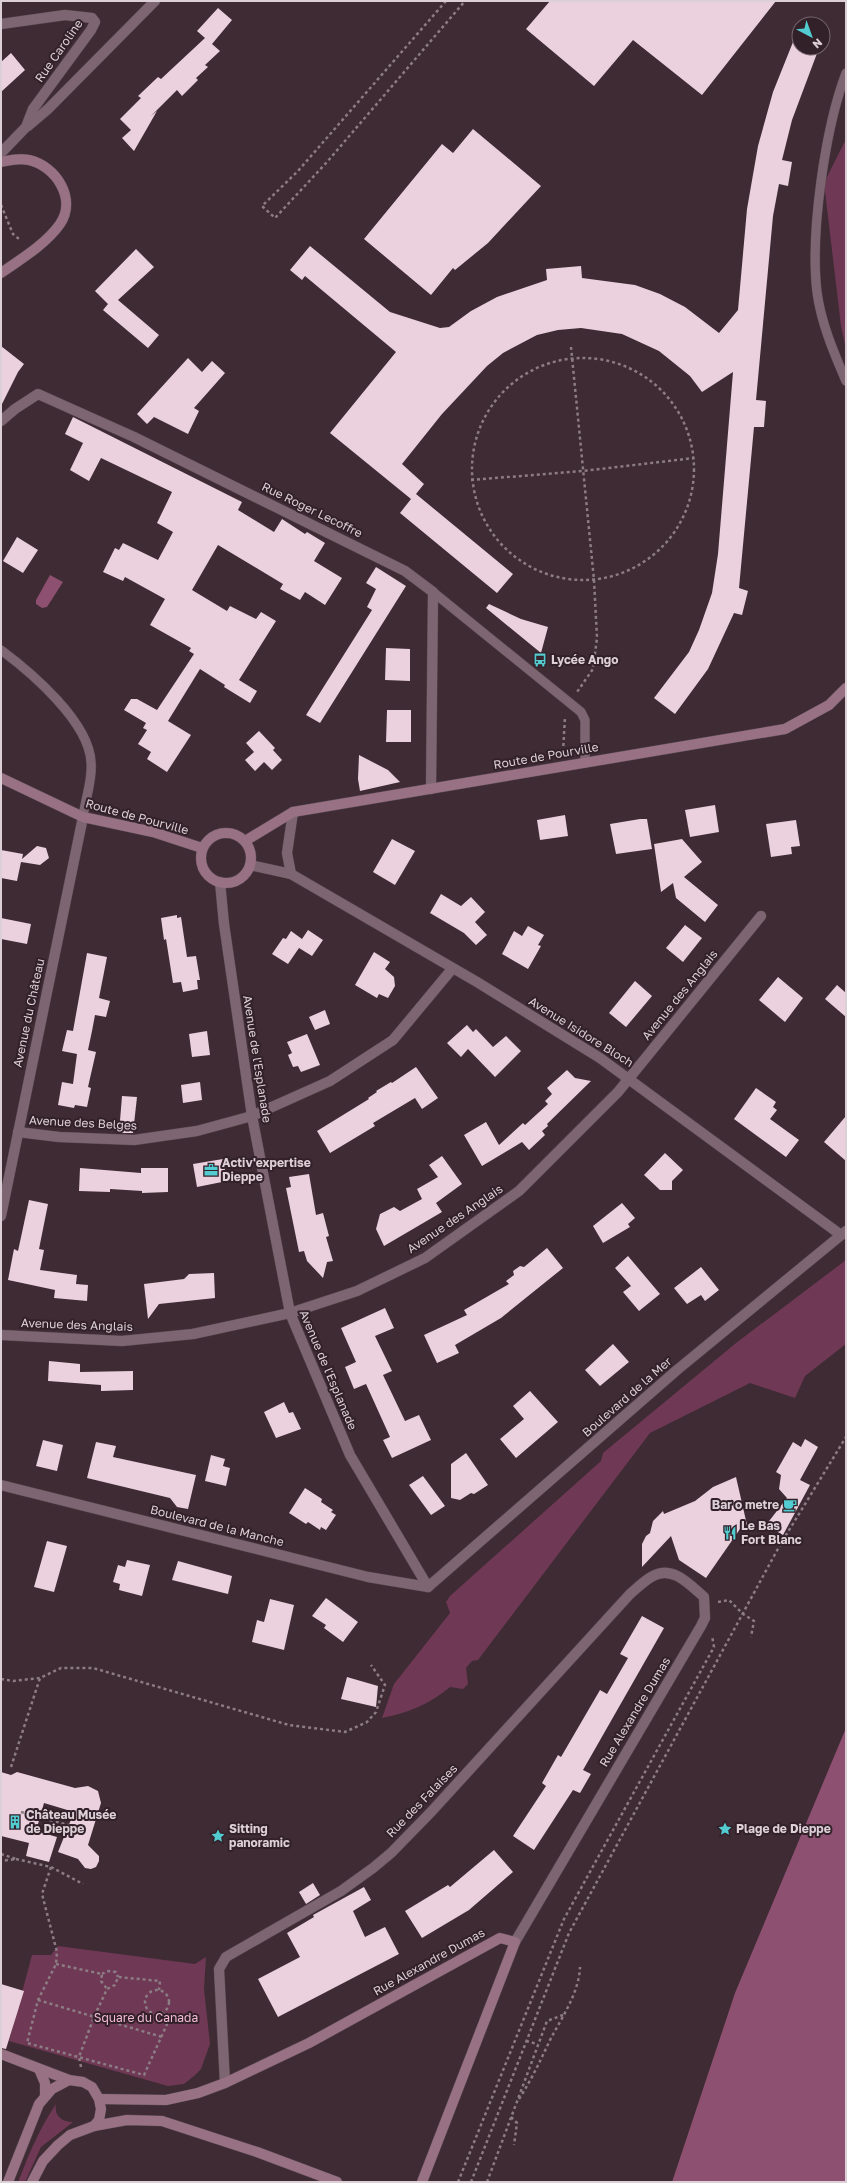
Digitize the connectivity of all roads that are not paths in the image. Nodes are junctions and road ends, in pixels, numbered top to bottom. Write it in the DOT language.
graph roads {
  1 [pos="155,1"];
  2 [pos="1,24"];
  3 [pos="846,73"];
  4 [pos="26,127"];
  5 [pos="2,159"];
  6 [pos="1,273"];
  7 [pos="846,382"];
  8 [pos="1,421"];
  9 [pos="433,592"];
  10 [pos="1,650"];
  11 [pos="846,688"];
  12 [pos="585,763"];
  13 [pos="1,778"];
  14 [pos="431,789"];
  15 [pos="293,812"];
  16 [pos="83,816"];
  17 [pos="245,841"];
  18 [pos="202,848"];
  19 [pos="250,866"];
  20 [pos="291,874"];
  21 [pos="220,882"];
  22 [pos="760,916"];
  23 [pos="452,969"];
  24 [pos="630,1078"];
  25 [pos="252,1116"];
  26 [pos="18,1132"];
  27 [pos="1,1216"];
  28 [pos="844,1233"];
  29 [pos="290,1313"];
  30 [pos="1,1335"];
  31 [pos="1,1485"];
  32 [pos="428,1587"];
  33 [pos="704,1597"];
  34 [pos="515,1942"];
  35 [pos="1,2054"];
  36 [pos="39,2069"];
  37 [pos="69,2080"];
  38 [pos="225,2083"];
  39 [pos="45,2095"];
  40 [pos="99,2099"];
  41 [pos="94,2126"];
  42 [pos="8,2182"];
  43 [pos="32,2182"];
  44 [pos="337,2182"];
  45 [pos="422,2182"];
  1 -- 4 [label="street"];
  2 -- 4 [label="street, Rue Caroline"];
  3 -- 7 [label="lane"];
  4 -- 5 [label="street, Rue Caroline"];
  5 -- 6 [label="street"];
  8 -- 9 [label="street, Rue Roger Lecoffre"];
  9 -- 12 [label="lane"];
  9 -- 14 [label="street"];
  10 -- 16 [label="lane"];
  11 -- 12 [label="street, Route de Pourville"];
  12 -- 14 [label="street, Route de Pourville"];
  13 -- 16 [label="street, Route de Pourville"];
  14 -- 15 [label="street, Route de Pourville"];
  15 -- 17 [label="street, Route de Pourville"];
  15 -- 20 [label="street"];
  16 -- 18 [label="street, Route de Pourville"];
  16 -- 26 [label="street, Avenue du Château"];
  17 -- 18 [label="street"];
  17 -- 19 [label="street"];
  18 -- 21 [label="street"];
  19 -- 20 [label="street, Avenue Isidore Bloch"];
  19 -- 21 [label="street"];
  20 -- 23 [label="street, Avenue Isidore Bloch"];
  21 -- 25 [label="street, Avenue de l'Esplanade"];
  22 -- 24 [label="street, Avenue des Anglais"];
  23 -- 24 [label="street, Avenue Isidore Bloch"];
  23 -- 25 [label="street, Avenue des Belges"];
  24 -- 28 [label="street, Avenue Isidore Bloch"];
  24 -- 29 [label="street, Avenue des Anglais"];
  25 -- 26 [label="street, Avenue des Belges"];
  25 -- 29 [label="street, Avenue de l'Esplanade"];
  26 -- 27 [label="street, Avenue du Château"];
  28 -- 32 [label="street, Boulevard de la Mer"];
  29 -- 30 [label="street, Avenue des Anglais"];
  29 -- 32 [label="street, Avenue de l'Esplanade"];
  31 -- 32 [label="street, Boulevard de la Manche"];
  33 -- 34 [label="street, Rue Alexandre Dumas"];
  33 -- 38 [label="street, Rue des Falaises"];
  34 -- 38 [label="street, Rue Alexandre Dumas"];
  34 -- 45 [label="street"];
  35 -- 36 [label="street"];
  36 -- 37 [label="street"];
  36 -- 39 [label="street"];
  37 -- 39 [label="street"];
  37 -- 40 [label="street"];
  38 -- 40 [label="street, Rue Alexandre Dumas"];
  39 -- 42 [label="street"];
  40 -- 41 [label="street"];
  41 -- 43 [label="street"];
  41 -- 44 [label="street"];
}
